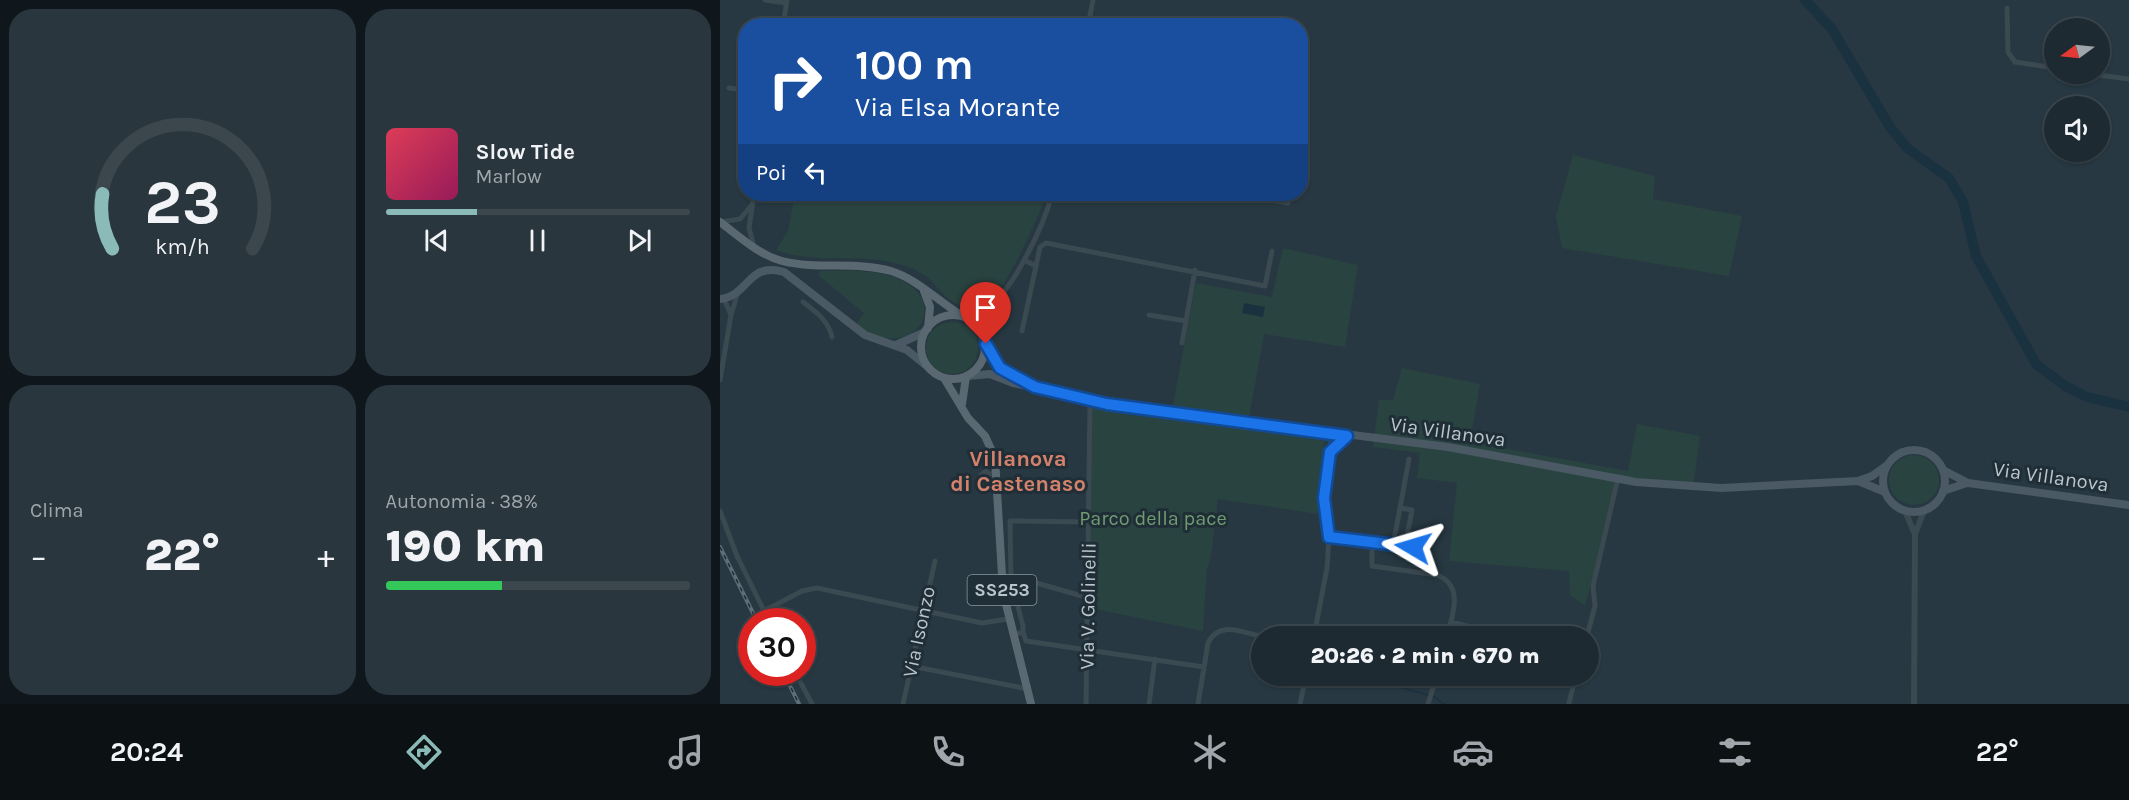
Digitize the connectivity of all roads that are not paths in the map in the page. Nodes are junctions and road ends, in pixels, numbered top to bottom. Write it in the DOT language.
graph roads {
  1 [pos="765,0"];
  2 [pos="1093,0"];
  3 [pos="786,1"];
  4 [pos="2007,8"];
  5 [pos="784,18"];
  6 [pos="1090,18"];
  7 [pos="2044,66"];
  8 [pos="2110,77"];
  9 [pos="2129,79"];
  10 [pos="729,88"];
  11 [pos="738,89"];
  12 [pos="753,201"];
  13 [pos="1050,201"];
  14 [pos="1277,201"];
  15 [pos="1288,203"];
  16 [pos="752,204"];
  17 [pos="720,222"];
  18 [pos="754,247"];
  19 [pos="1272,251"];
  20 [pos="1024,260"];
  21 [pos="1036,266"];
  22 [pos="1195,270"];
  23 [pos="924,290"];
  24 [pos="738,292"];
  25 [pos="722,299"];
  26 [pos="803,302"];
  27 [pos="822,302"];
  28 [pos="992,307"];
  29 [pos="815,311"];
  30 [pos="731,315"];
  31 [pos="1149,315"];
  32 [pos="964,317"];
  33 [pos="1186,321"];
  34 [pos="926,330"];
  35 [pos="1022,331"];
  36 [pos="832,337"];
  37 [pos="985,341"];
  38 [pos="1182,343"];
  39 [pos="896,345"];
  40 [pos="929,368"];
  41 [pos="967,376"];
  42 [pos="944,378"];
  43 [pos="720,380"];
  44 [pos="1035,387"];
  45 [pos="1090,401"];
  46 [pos="962,408"];
  47 [pos="1332,434"];
  48 [pos="1347,436"];
  49 [pos="1330,452"];
  50 [pos="1409,459"];
  51 [pos="1887,465"];
  52 [pos="1943,470"];
  53 [pos="1618,478"];
  54 [pos="1858,481"];
  55 [pos="1968,483"];
  56 [pos="1943,491"];
  57 [pos="1885,492"];
  58 [pos="2129,505"];
  59 [pos="1400,508"];
  60 [pos="1905,510"];
  61 [pos="720,511"];
  62 [pos="1924,511"];
  63 [pos="1090,522"];
  64 [pos="1915,534"];
  65 [pos="1329,537"];
  66 [pos="1372,542"];
  67 [pos="1393,545"];
  68 [pos="1406,546"];
  69 [pos="1413,547"];
  70 [pos="935,561"];
  71 [pos="1001,579"];
  72 [pos="1011,579"];
  73 [pos="1089,598"];
  74 [pos="763,608"];
  75 [pos="770,608"];
  76 [pos="924,611"];
  77 [pos="1008,619"];
  78 [pos="1451,622"];
  79 [pos="1316,626"];
  80 [pos="1450,626"];
  81 [pos="1467,626"];
  82 [pos="1589,626"];
  83 [pos="1023,632"];
  84 [pos="1251,634"];
  85 [pos="1013,635"];
  86 [pos="1088,648"];
  87 [pos="1155,659"];
  88 [pos="911,666"];
  89 [pos="1204,667"];
  90 [pos="802,686"];
  91 [pos="1304,686"];
  92 [pos="1573,686"];
  93 [pos="1028,689"];
  94 [pos="812,704"];
  95 [pos="903,704"];
  96 [pos="1031,704"];
  97 [pos="1086,704"];
  98 [pos="1149,704"];
  99 [pos="1198,704"];
  100 [pos="1300,704"];
  101 [pos="1569,704"];
  102 [pos="1914,704"];
  1 -- 3 [label="street"];
  2 -- 6 [label="street"];
  3 -- 5 [label="street"];
  4 -- 7 [label="street"];
  8 -- 9 [label="street"];
  10 -- 11 [label="street"];
  12 -- 16 [label="street"];
  13 -- 20 [label="street"];
  14 -- 15 [label="street"];
  16 -- 17 [label="street"];
  16 -- 18 [label="street"];
  17 -- 18 [label="main road"];
  18 -- 23 [label="main road"];
  19 -- 22 [label="street"];
  20 -- 21 [label="street"];
  20 -- 28 [label="street"];
  21 -- 22 [label="street"];
  21 -- 35 [label="street"];
  22 -- 33 [label="street"];
  23 -- 32 [label="main road"];
  23 -- 34 [label="main road"];
  24 -- 25 [label="main road"];
  24 -- 27 [label="main road"];
  24 -- 30 [label="street"];
  25 -- 30 [label="street"];
  26 -- 29 [label="street"];
  27 -- 29 [label="street"];
  27 -- 39 [label="main road"];
  28 -- 32 [label="street"];
  28 -- 37 [label="street"];
  29 -- 36 [label="street"];
  30 -- 43 [label="street"];
  31 -- 33 [label="street"];
  32 -- 34 [label="main road"];
  32 -- 37 [label="main road"];
  33 -- 38 [label="street"];
  34 -- 39 [label="main road"];
  34 -- 40 [label="main road"];
  37 -- 41 [label="main road"];
  37 -- 44 [label="main road, Via Villanova"];
  39 -- 40 [label="main road"];
  40 -- 42 [label="main road, SS253"];
  41 -- 42 [label="main road"];
  41 -- 44 [label="main road, Via Villanova"];
  41 -- 46 [label="main road"];
  42 -- 46 [label="main road, SS253"];
  44 -- 45 [label="main road, Via Villanova"];
  45 -- 47 [label="main road, Via Villanova"];
  45 -- 63 [label="street, Via V. Golinelli"];
  46 -- 71 [label="main road, SS253"];
  47 -- 48 [label="main road, Via Villanova"];
  47 -- 49 [label="street"];
  48 -- 49 [label="street"];
  48 -- 53 [label="main road, Via Villanova"];
  49 -- 65 [label="street"];
  50 -- 59 [label="street"];
  51 -- 52 [label="main road"];
  51 -- 54 [label="main road, Via Villanova"];
  51 -- 57 [label="main road"];
  52 -- 55 [label="main road, Via Villanova"];
  52 -- 56 [label="main road"];
  53 -- 54 [label="main road, Via Villanova"];
  53 -- 82 [label="street"];
  54 -- 57 [label="main road, Via Villanova"];
  55 -- 56 [label="main road, Via Villanova"];
  55 -- 58 [label="main road, Via Villanova"];
  56 -- 62 [label="main road"];
  57 -- 60 [label="main road"];
  59 -- 67 [label="street"];
  59 -- 68 [label="street"];
  60 -- 62 [label="main road"];
  60 -- 64 [label="street"];
  61 -- 74 [label="street"];
  62 -- 64 [label="street"];
  63 -- 72 [label="street"];
  63 -- 73 [label="street, Via V. Golinelli"];
  64 -- 102 [label="street"];
  65 -- 66 [label="street"];
  65 -- 79 [label="street"];
  66 -- 67 [label="street"];
  66 -- 78 [label="street"];
  67 -- 68 [label="street"];
  68 -- 69 [label="street"];
  70 -- 76 [label="street, Via Isonzo"];
  71 -- 72 [label="street"];
  71 -- 77 [label="main road, SS253"];
  72 -- 73 [label="street"];
  72 -- 83 [label="street"];
  73 -- 86 [label="street, Via V. Golinelli"];
  75 -- 76 [label="street"];
  76 -- 77 [label="street"];
  76 -- 88 [label="street, Via Isonzo"];
  77 -- 85 [label="main road, SS253"];
  78 -- 80 [label="street"];
  78 -- 81 [label="street"];
  83 -- 85 [label="street"];
  83 -- 86 [label="street"];
  84 -- 89 [label="street"];
  85 -- 93 [label="main road, SS253"];
  86 -- 87 [label="street"];
  86 -- 97 [label="street, Via V. Golinelli"];
  87 -- 89 [label="street"];
  87 -- 98 [label="street"];
  88 -- 93 [label="street"];
  88 -- 95 [label="street, Via Isonzo"];
  89 -- 99 [label="street"];
  90 -- 94 [label="street"];
  91 -- 100 [label="street"];
  92 -- 101 [label="street"];
  93 -- 96 [label="main road, SS253"];
}
